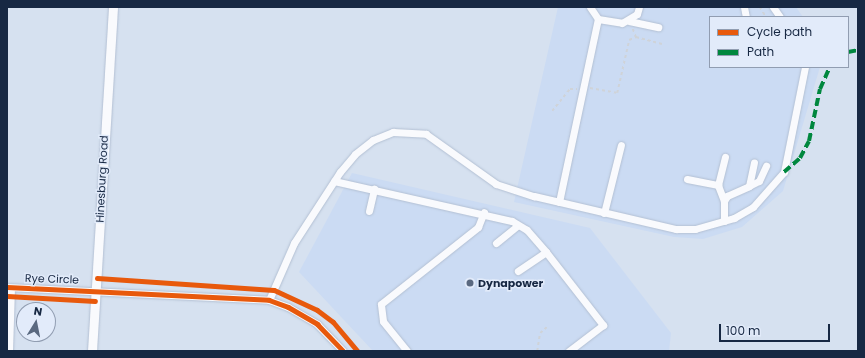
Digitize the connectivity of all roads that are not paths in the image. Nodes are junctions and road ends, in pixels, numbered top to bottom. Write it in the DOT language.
graph roads {
  1 [pos="113,7"];
  2 [pos="590,7"];
  3 [pos="639,7"];
  4 [pos="773,7"];
  5 [pos="779,16"];
  6 [pos="598,19"];
  7 [pos="629,21"];
  8 [pos="658,27"];
  9 [pos="805,68"];
  10 [pos="621,145"];
  11 [pos="725,157"];
  12 [pos="754,163"];
  13 [pos="766,166"];
  14 [pos="687,179"];
  15 [pos="334,181"];
  16 [pos="718,185"];
  17 [pos="749,186"];
  18 [pos="374,189"];
  19 [pos="724,201"];
  20 [pos="559,202"];
  21 [pos="369,212"];
  22 [pos="484,212"];
  23 [pos="604,213"];
  24 [pos="724,221"];
  25 [pos="518,225"];
  26 [pos="496,243"];
  27 [pos="546,252"];
  28 [pos="518,272"];
  29 [pos="9,288"];
  30 [pos="96,291"];
  31 [pos="269,300"];
  32 [pos="9,351"];
  33 [pos="92,351"];
  34 [pos="343,351"];
  35 [pos="407,351"];
  36 [pos="569,351"];
  1 -- 30 [label="main road, Hinesburg Road"];
  2 -- 6 [label="street"];
  3 -- 7 [label="street"];
  4 -- 5 [label="street"];
  6 -- 7 [label="street"];
  6 -- 20 [label="street"];
  7 -- 8 [label="street"];
  9 -- 24 [label="street"];
  10 -- 23 [label="street"];
  11 -- 16 [label="street"];
  12 -- 17 [label="street"];
  13 -- 17 [label="street"];
  14 -- 16 [label="street"];
  15 -- 18 [label="street"];
  15 -- 20 [label="street"];
  15 -- 31 [label="street"];
  16 -- 19 [label="street"];
  17 -- 19 [label="street"];
  18 -- 21 [label="street"];
  18 -- 22 [label="street"];
  19 -- 24 [label="street"];
  20 -- 23 [label="street"];
  22 -- 25 [label="street"];
  22 -- 35 [label="street"];
  23 -- 24 [label="street"];
  25 -- 26 [label="street"];
  25 -- 27 [label="street"];
  27 -- 28 [label="street"];
  27 -- 36 [label="street"];
  29 -- 30 [label="street, Rye Circle"];
  29 -- 32 [label="street, Rye Circle"];
  30 -- 31 [label="street, Rye Circle"];
  30 -- 33 [label="main road, Hinesburg Road"];
  31 -- 34 [label="street"];
}
